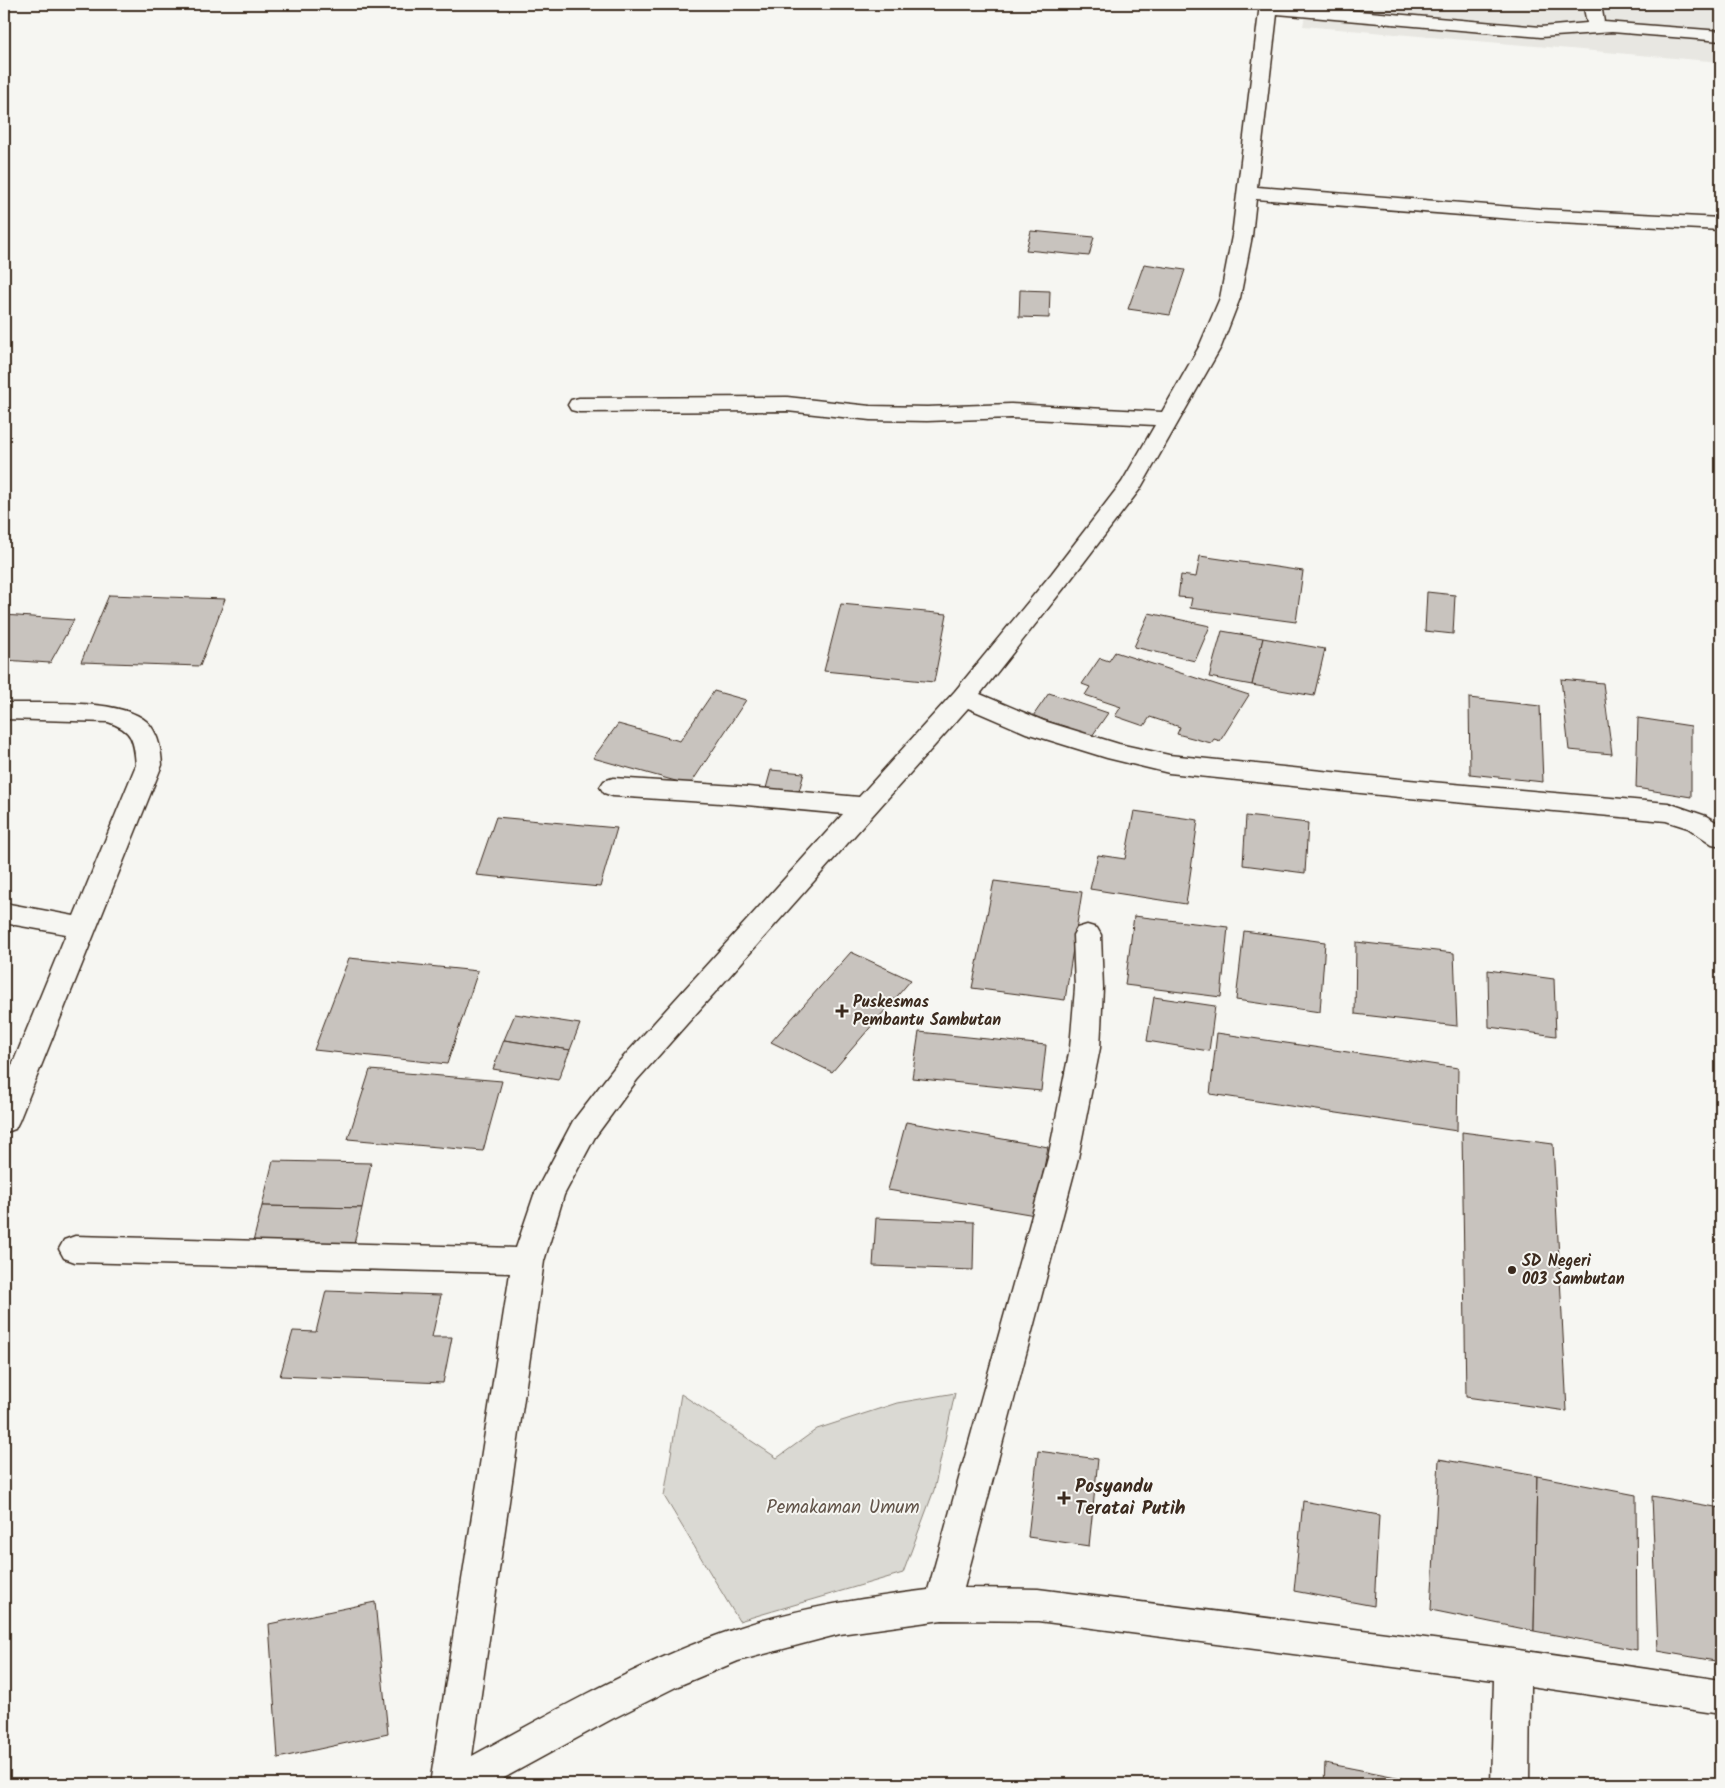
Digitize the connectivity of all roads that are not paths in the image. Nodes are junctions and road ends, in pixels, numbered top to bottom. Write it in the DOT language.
graph roads {
  1 [pos="1592,4"];
  2 [pos="1268,6"];
  3 [pos="1348,9"];
  4 [pos="1596,27"];
  5 [pos="1721,36"];
  6 [pos="1248,192"];
  7 [pos="1721,224"];
  8 [pos="579,406"];
  9 [pos="1168,419"];
  10 [pos="964,697"];
  11 [pos="4,711"];
  12 [pos="613,787"];
  13 [pos="864,807"];
  14 [pos="1721,837"];
  15 [pos="4,913"];
  16 [pos="82,927"];
  17 [pos="1087,935"];
  18 [pos="4,1121"];
  19 [pos="75,1249"];
  20 [pos="528,1260"];
  21 [pos="942,1604"];
  22 [pos="1512,1666"];
  23 [pos="1721,1697"];
  24 [pos="448,1784"];
  25 [pos="457,1784"];
  26 [pos="1510,1784"];
  1 -- 4 [label="street"];
  2 -- 3 [label="street"];
  2 -- 6 [label="street"];
  3 -- 4 [label="street"];
  4 -- 5 [label="street"];
  6 -- 7 [label="street"];
  6 -- 9 [label="street"];
  8 -- 9 [label="street"];
  9 -- 10 [label="street"];
  10 -- 13 [label="street"];
  10 -- 14 [label="street"];
  11 -- 16 [label="street"];
  12 -- 13 [label="street"];
  13 -- 20 [label="street"];
  15 -- 16 [label="street"];
  16 -- 18 [label="street"];
  17 -- 21 [label="street"];
  19 -- 20 [label="street"];
  20 -- 24 [label="street"];
  21 -- 22 [label="street"];
  21 -- 25 [label="street"];
  22 -- 23 [label="street"];
  22 -- 26 [label="street"];
}
